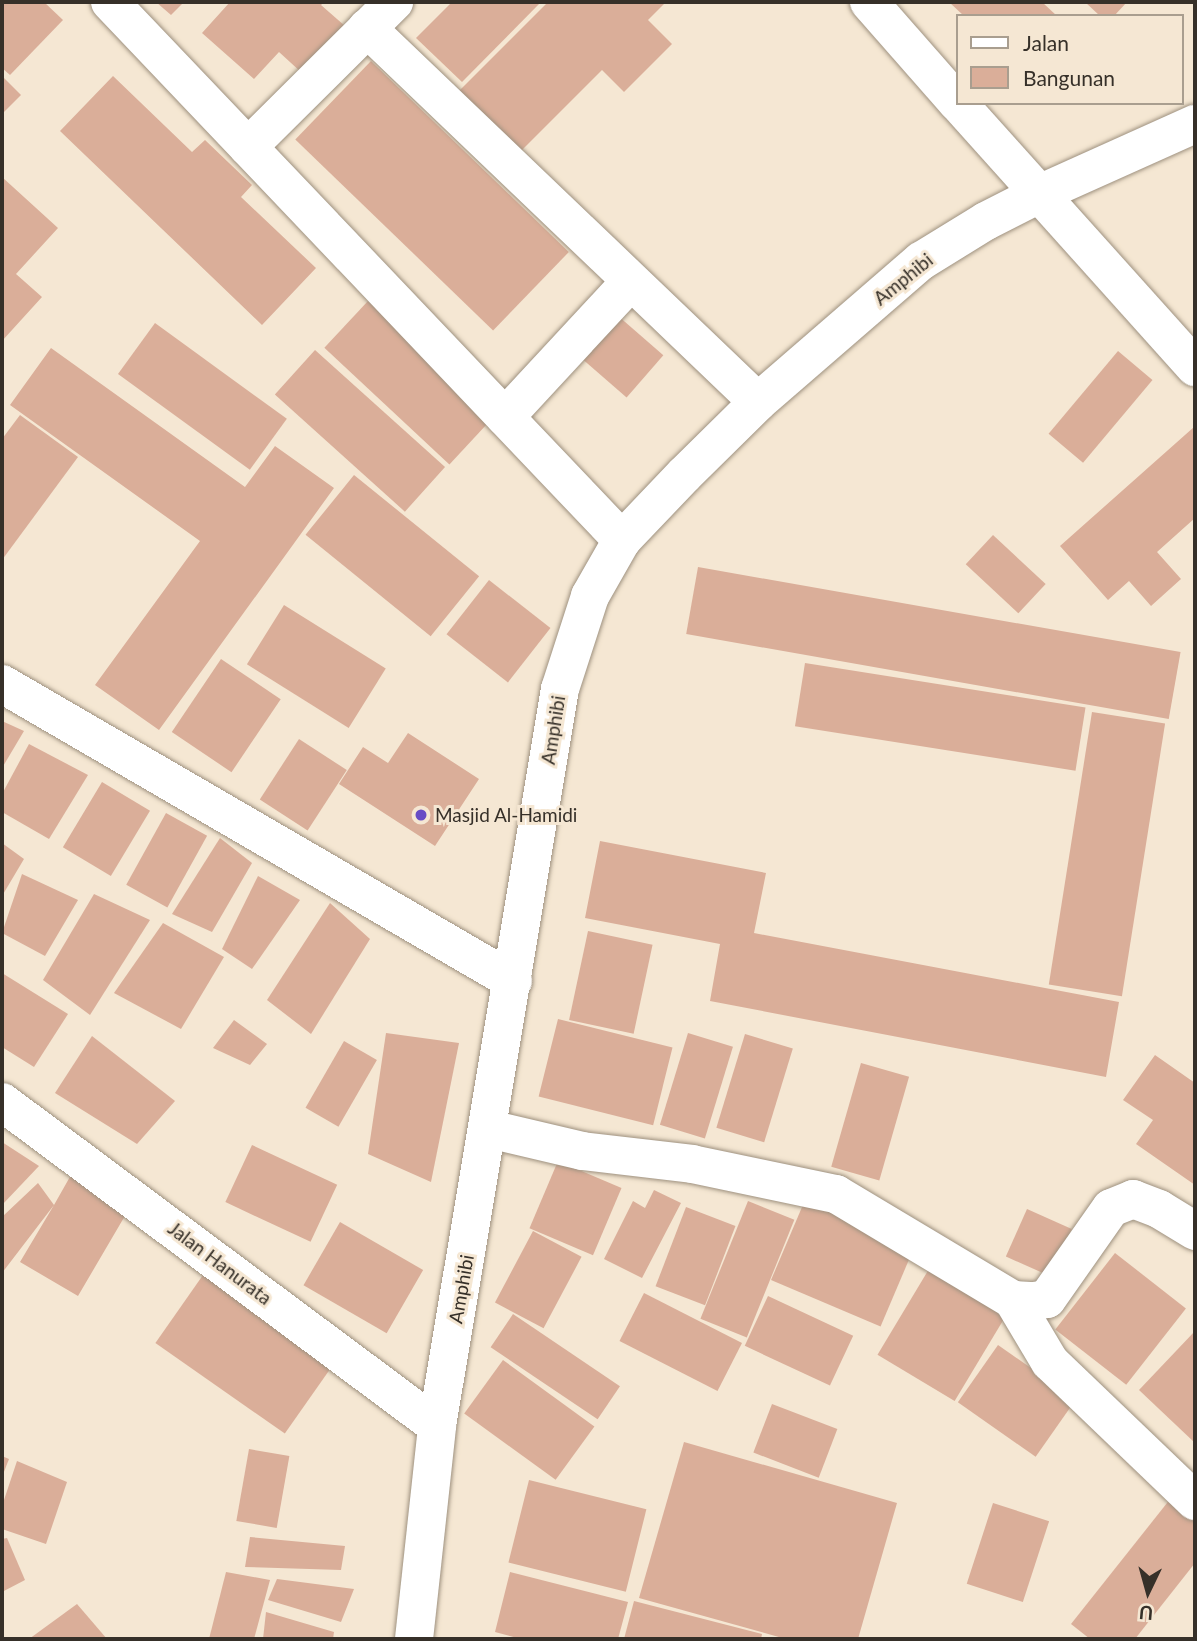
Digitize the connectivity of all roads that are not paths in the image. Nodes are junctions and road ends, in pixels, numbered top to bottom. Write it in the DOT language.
graph roads {
  1 [pos="110,2"];
  2 [pos="394,2"];
  3 [pos="871,2"];
  4 [pos="367,28"];
  5 [pos="956,101"];
  6 [pos="960,105"];
  7 [pos="1195,124"];
  8 [pos="247,146"];
  9 [pos="1039,194"];
  10 [pos="630,282"];
  11 [pos="1195,367"];
  12 [pos="758,402"];
  13 [pos="505,417"];
  14 [pos="622,540"];
  15 [pos="2,684"];
  16 [pos="513,981"];
  17 [pos="2,1102"];
  18 [pos="489,1129"];
  19 [pos="1195,1231"];
  20 [pos="1013,1300"];
  21 [pos="438,1426"];
  22 [pos="1195,1501"];
  23 [pos="414,1639"];
  1 -- 8 [label="street"];
  2 -- 4 [label="street"];
  3 -- 5 [label="street"];
  4 -- 8 [label="street"];
  4 -- 10 [label="street"];
  6 -- 9 [label="street"];
  7 -- 9 [label="street, Amphibi"];
  8 -- 13 [label="street"];
  9 -- 11 [label="street"];
  9 -- 12 [label="street, Amphibi"];
  10 -- 12 [label="street"];
  10 -- 13 [label="street"];
  12 -- 14 [label="street, Amphibi"];
  13 -- 14 [label="street"];
  14 -- 16 [label="street, Amphibi"];
  15 -- 16 [label="street"];
  16 -- 18 [label="street, Amphibi"];
  17 -- 21 [label="street, Jalan Hanurata"];
  18 -- 20 [label="street"];
  18 -- 21 [label="street, Amphibi"];
  19 -- 20 [label="street"];
  20 -- 22 [label="street"];
  21 -- 23 [label="street, Amphibi"];
}
